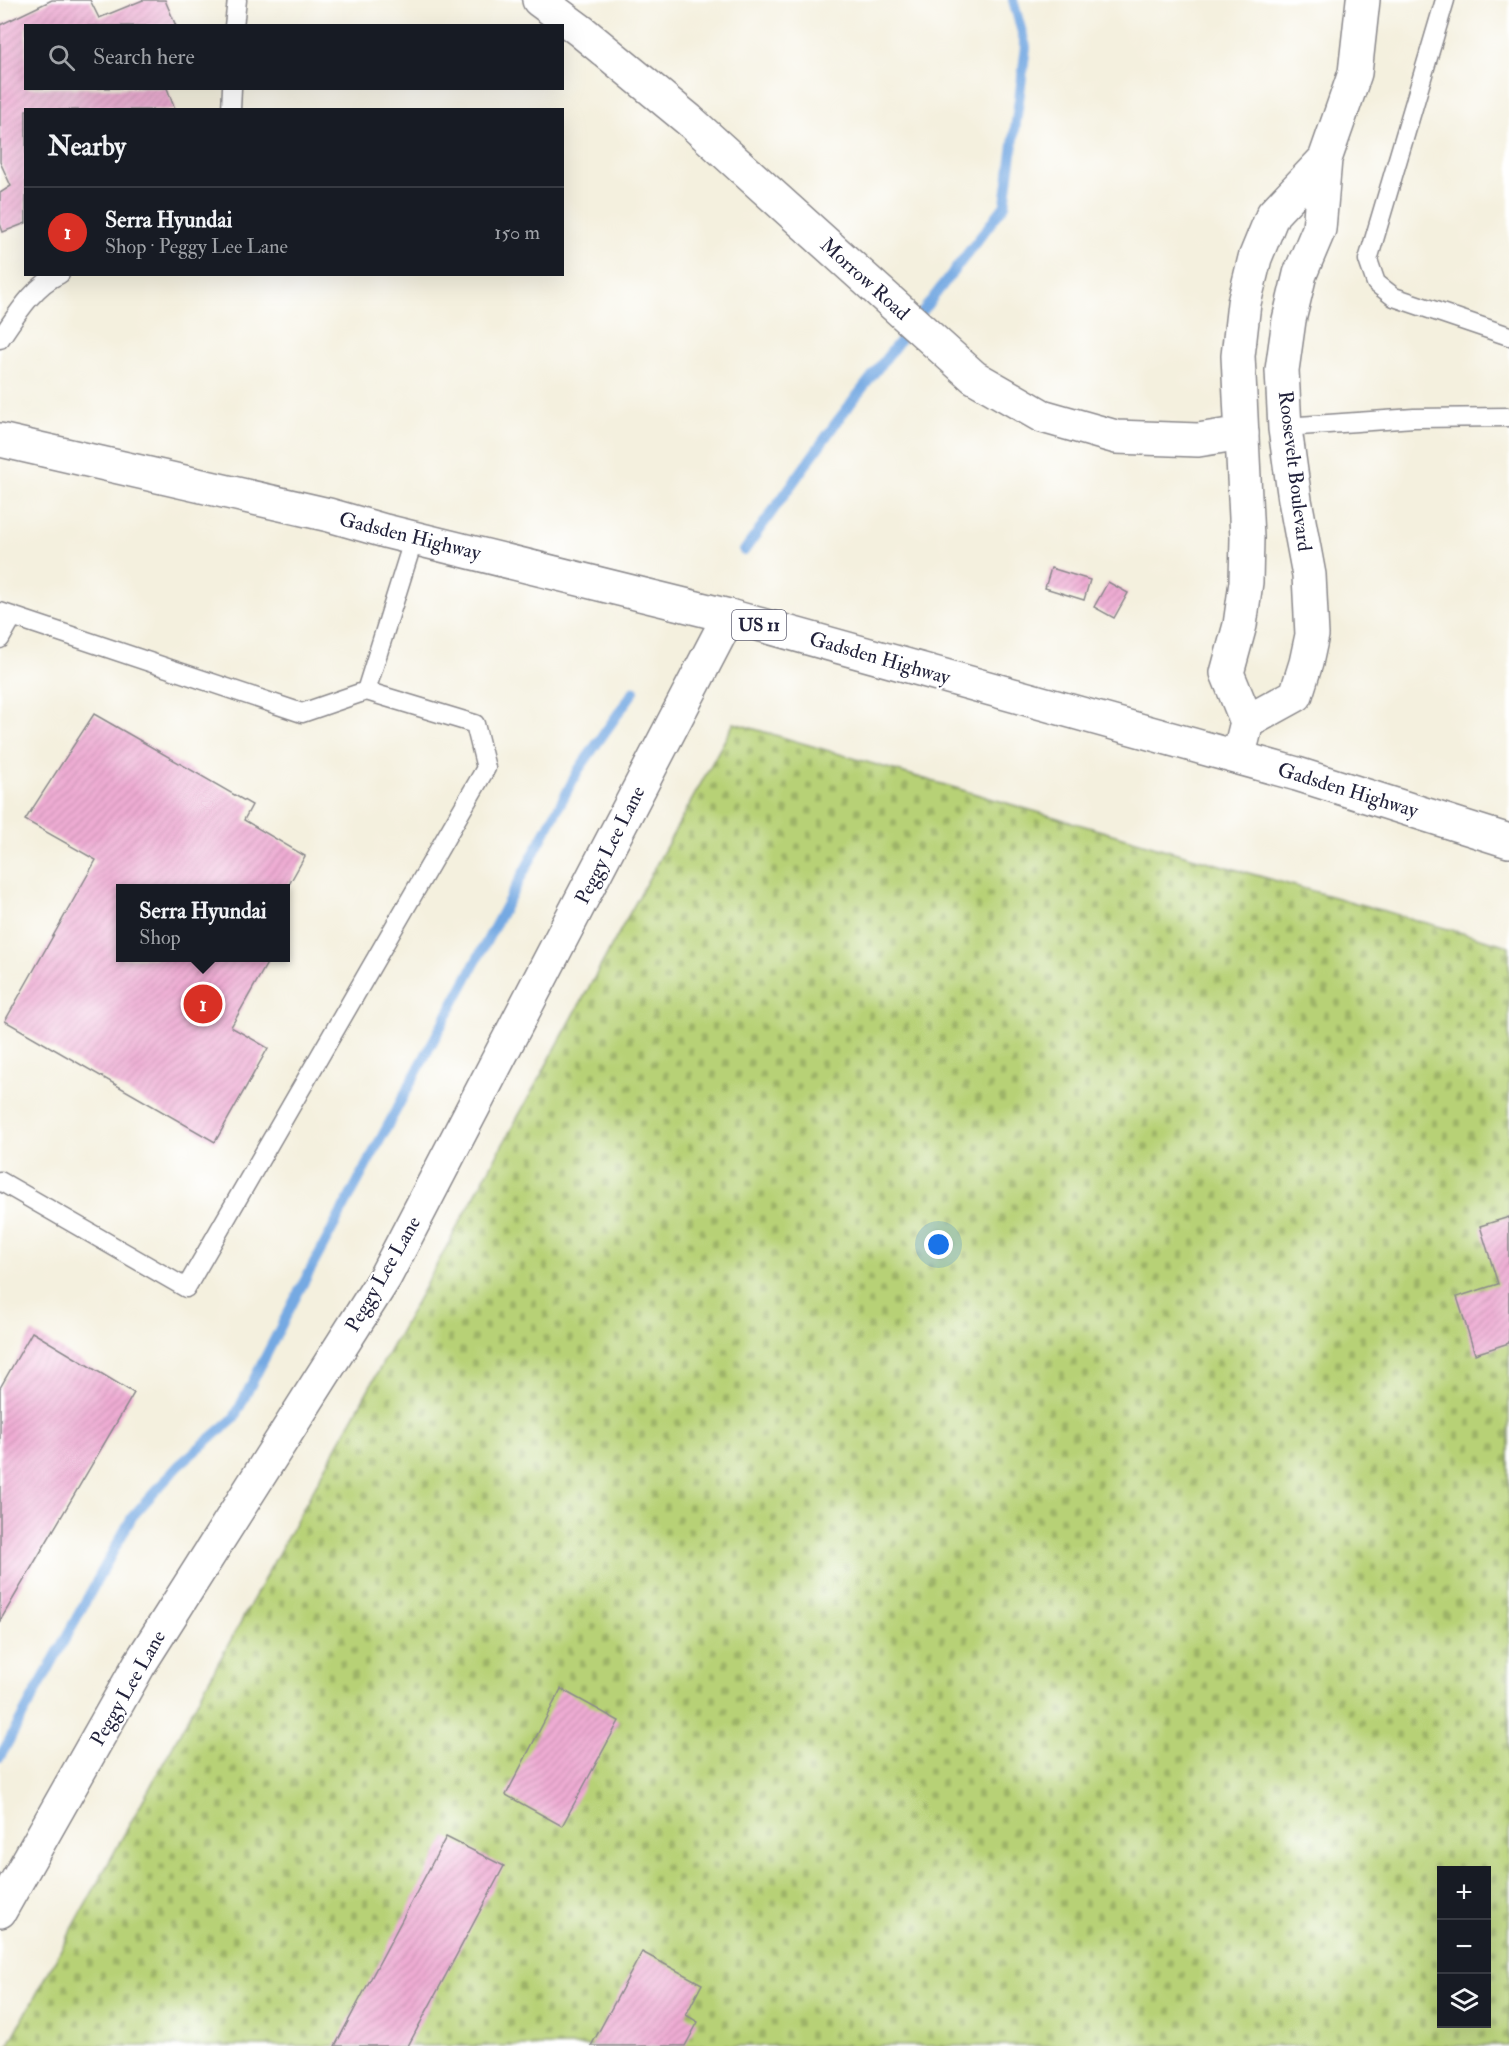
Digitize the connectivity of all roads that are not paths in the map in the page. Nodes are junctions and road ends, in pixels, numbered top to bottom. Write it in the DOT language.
graph roads {
  1 [pos="237,0"];
  2 [pos="539,0"];
  3 [pos="1363,0"];
  4 [pos="1445,0"];
  5 [pos="234,24"];
  6 [pos="231,90"];
  7 [pos="231,108"];
  8 [pos="1325,159"];
  9 [pos="55,276"];
  10 [pos="1509,336"];
  11 [pos="0,339"];
  12 [pos="1509,417"];
  13 [pos="1285,427"];
  14 [pos="1242,433"];
  15 [pos="0,440"];
  16 [pos="414,538"];
  17 [pos="7,614"];
  18 [pos="729,616"];
  19 [pos="0,639"];
  20 [pos="366,691"];
  21 [pos="1247,722"];
  22 [pos="1238,757"];
  23 [pos="1509,841"];
  24 [pos="0,1181"];
  25 [pos="0,1911"];
  1 -- 5 [label="lane"];
  2 -- 14 [label="street, Morrow Road"];
  3 -- 8 [label="street, Roosevelt Boulevard"];
  4 -- 10 [label="lane"];
  6 -- 7 [label="lane"];
  8 -- 13 [label="street, Roosevelt Boulevard"];
  8 -- 14 [label="street, Roosevelt Boulevard"];
  9 -- 11 [label="lane"];
  12 -- 13 [label="lane"];
  13 -- 21 [label="street, Roosevelt Boulevard"];
  14 -- 21 [label="street, Roosevelt Boulevard"];
  15 -- 16 [label="street, Gadsden Highway / US 11"];
  16 -- 18 [label="street, Gadsden Highway / US 11"];
  16 -- 20 [label="lane"];
  17 -- 19 [label="lane"];
  17 -- 20 [label="lane"];
  18 -- 22 [label="street, Gadsden Highway / US 11"];
  18 -- 25 [label="street, Peggy Lee Lane"];
  20 -- 24 [label="lane"];
  21 -- 22 [label="street"];
  22 -- 23 [label="street, Gadsden Highway / US 11"];
}
